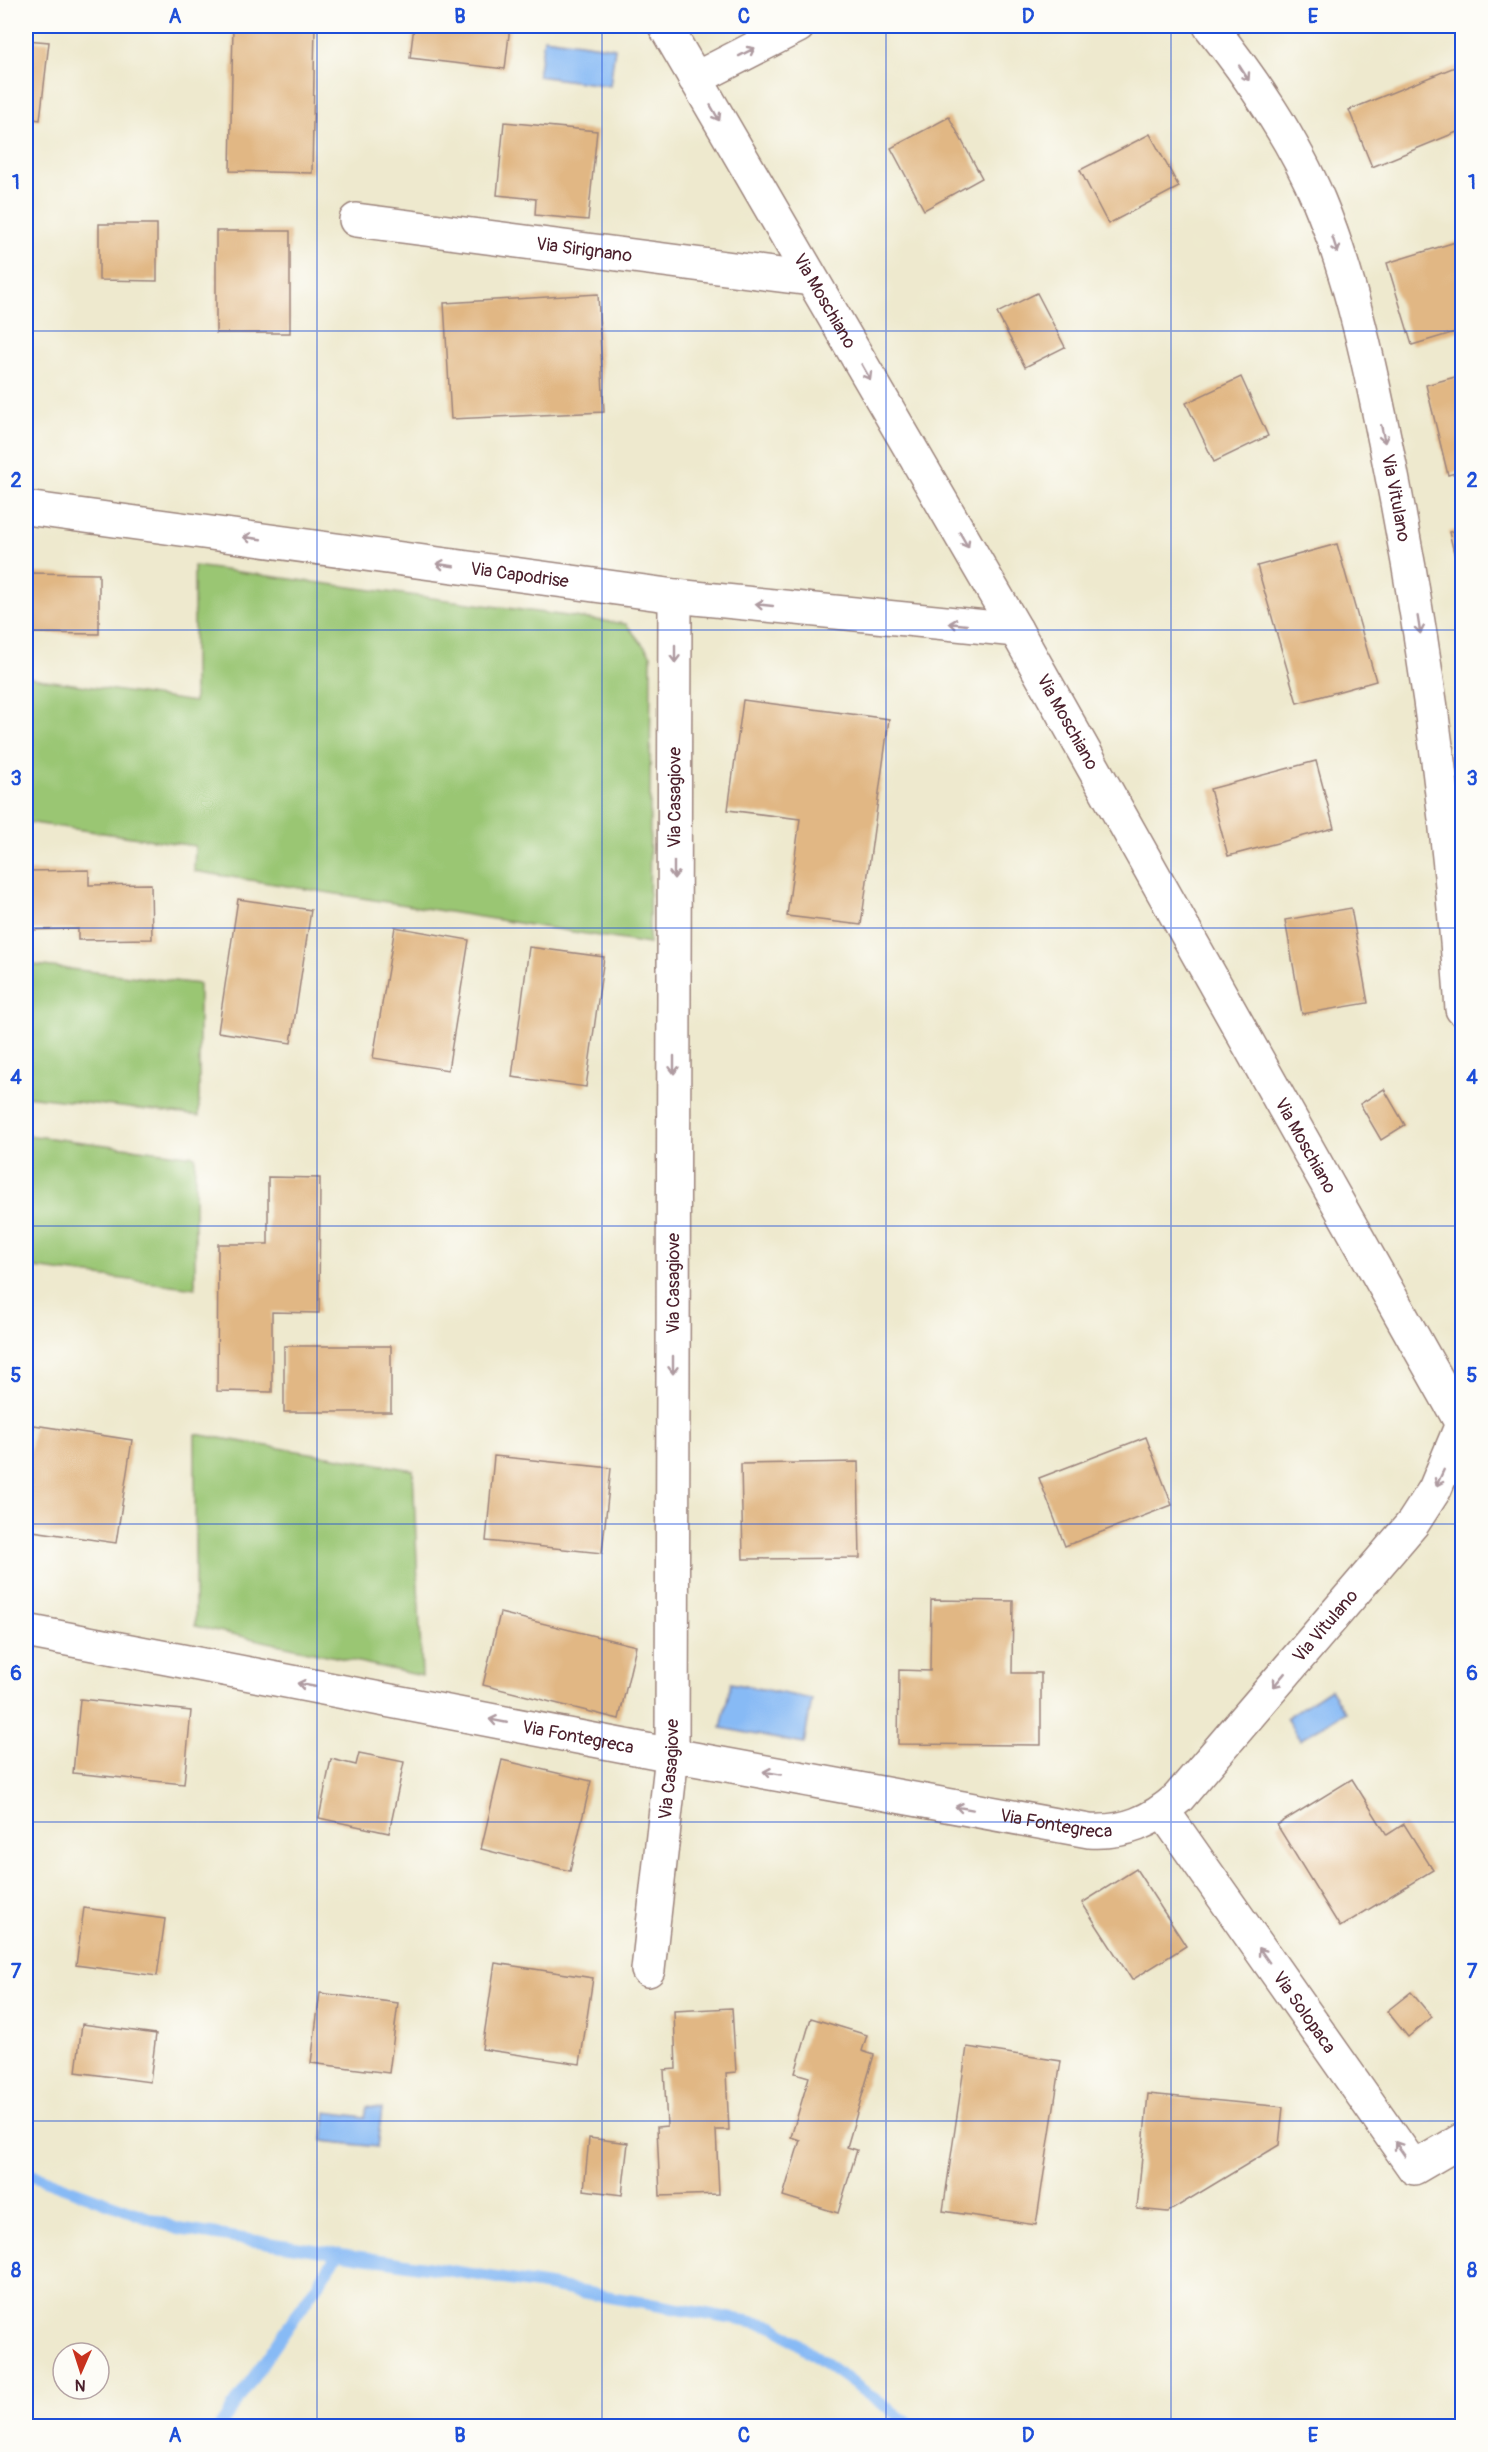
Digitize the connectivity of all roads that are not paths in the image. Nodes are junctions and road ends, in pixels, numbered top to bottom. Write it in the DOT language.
graph roads {
  1 [pos="664,26"];
  2 [pos="798,26"];
  3 [pos="1210,26"];
  4 [pos="695,79"];
  5 [pos="356,220"];
  6 [pos="811,279"];
  7 [pos="26,508"];
  8 [pos="675,596"];
  9 [pos="1016,630"];
  10 [pos="1462,1008"];
  11 [pos="1462,1424"];
  12 [pos="26,1631"];
  13 [pos="672,1755"];
  14 [pos="1163,1811"];
  15 [pos="648,1970"];
  16 [pos="1462,2140"];
  1 -- 4 [label="street, Via Moschiano"];
  4 -- 2 [label="street, one-way"];
  3 -- 10 [label="street, Via Vitulano, one-way"];
  4 -- 6 [label="street, Via Moschiano, one-way"];
  5 -- 6 [label="street, Via Sirignano"];
  6 -- 9 [label="street, Via Moschiano, one-way"];
  8 -- 7 [label="street, Via Capodrise, one-way"];
  9 -- 8 [label="street, Via Capodrise, one-way"];
  8 -- 13 [label="street, Via Casagiove, one-way"];
  9 -- 11 [label="street, Via Moschiano"];
  11 -- 14 [label="street, Via Vitulano, one-way"];
  13 -- 12 [label="street, Via Fontegreca, one-way"];
  14 -- 13 [label="street, Via Fontegreca, one-way"];
  13 -- 15 [label="street, Via Casagiove"];
  16 -- 14 [label="street, Via Solopaca, one-way"];
}
